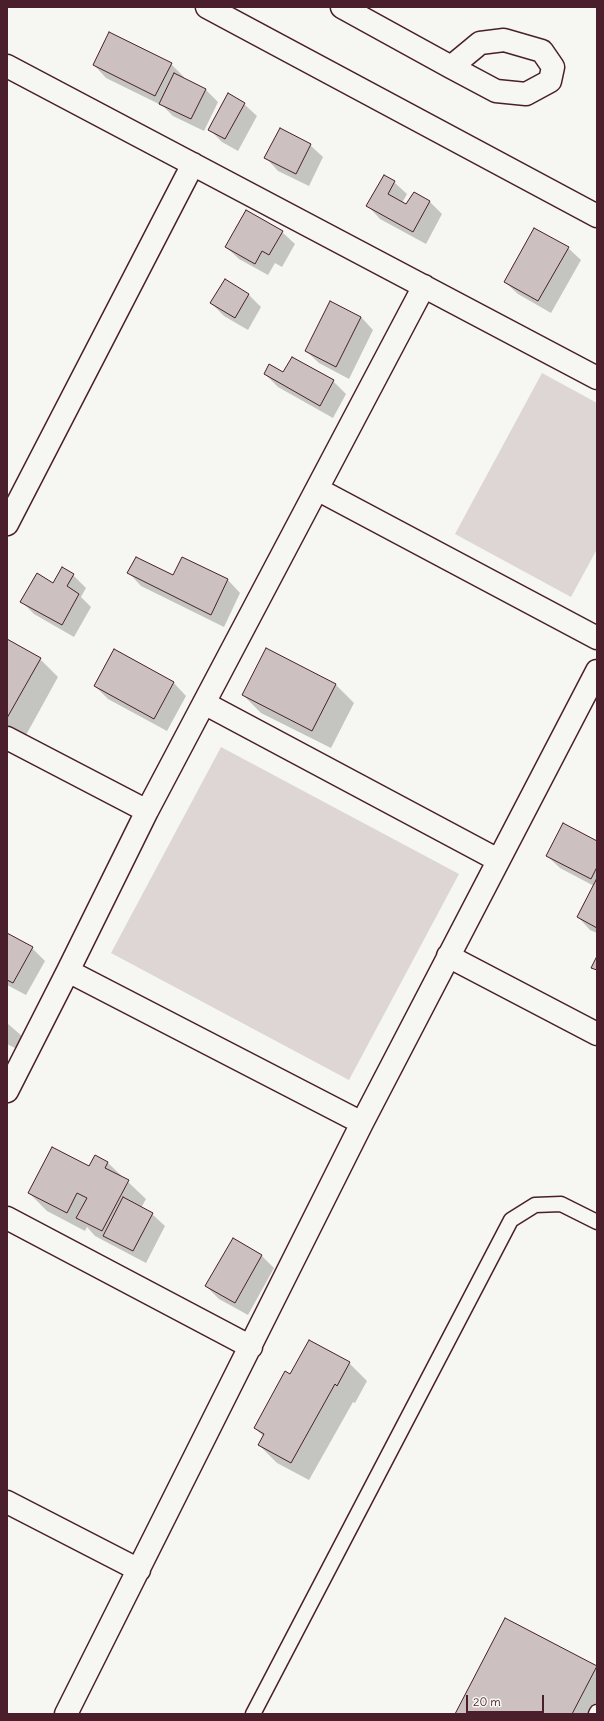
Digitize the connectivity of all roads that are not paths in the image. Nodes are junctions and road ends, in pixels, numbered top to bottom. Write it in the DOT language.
graph roads {
  1 [pos="208,7"];
  2 [pos="342,7"];
  3 [pos="7,66"];
  4 [pos="452,66"];
  5 [pos="193,164"];
  6 [pos="597,216"];
  7 [pos="424,286"];
  8 [pos="597,378"];
  9 [pos="317,489"];
  10 [pos="7,524"];
  11 [pos="597,638"];
  12 [pos="597,670"];
  13 [pos="204,703"];
  14 [pos="7,738"];
  15 [pos="147,811"];
  16 [pos="498,860"];
  17 [pos="448,956"];
  18 [pos="68,971"];
  19 [pos="597,1034"];
  20 [pos="7,1091"];
  21 [pos="362,1123"];
  22 [pos="7,1218"];
  23 [pos="597,1222"];
  24 [pos="251,1347"];
  25 [pos="7,1502"];
  26 [pos="139,1570"];
  27 [pos="66,1714"];
  28 [pos="253,1714"];
  1 -- 6 [label="street"];
  2 -- 4 [label="street"];
  3 -- 5 [label="street"];
  5 -- 7 [label="street"];
  5 -- 10 [label="street"];
  7 -- 8 [label="street"];
  7 -- 9 [label="street"];
  9 -- 11 [label="street"];
  9 -- 13 [label="street"];
  12 -- 16 [label="street"];
  13 -- 15 [label="street"];
  13 -- 16 [label="street"];
  14 -- 15 [label="street"];
  15 -- 18 [label="street"];
  16 -- 17 [label="street"];
  17 -- 19 [label="street"];
  17 -- 21 [label="street"];
  18 -- 20 [label="street"];
  18 -- 21 [label="street"];
  21 -- 24 [label="street"];
  22 -- 24 [label="street"];
  23 -- 28 [label="lane"];
  24 -- 26 [label="street"];
  25 -- 26 [label="street"];
  26 -- 27 [label="street"];
}
